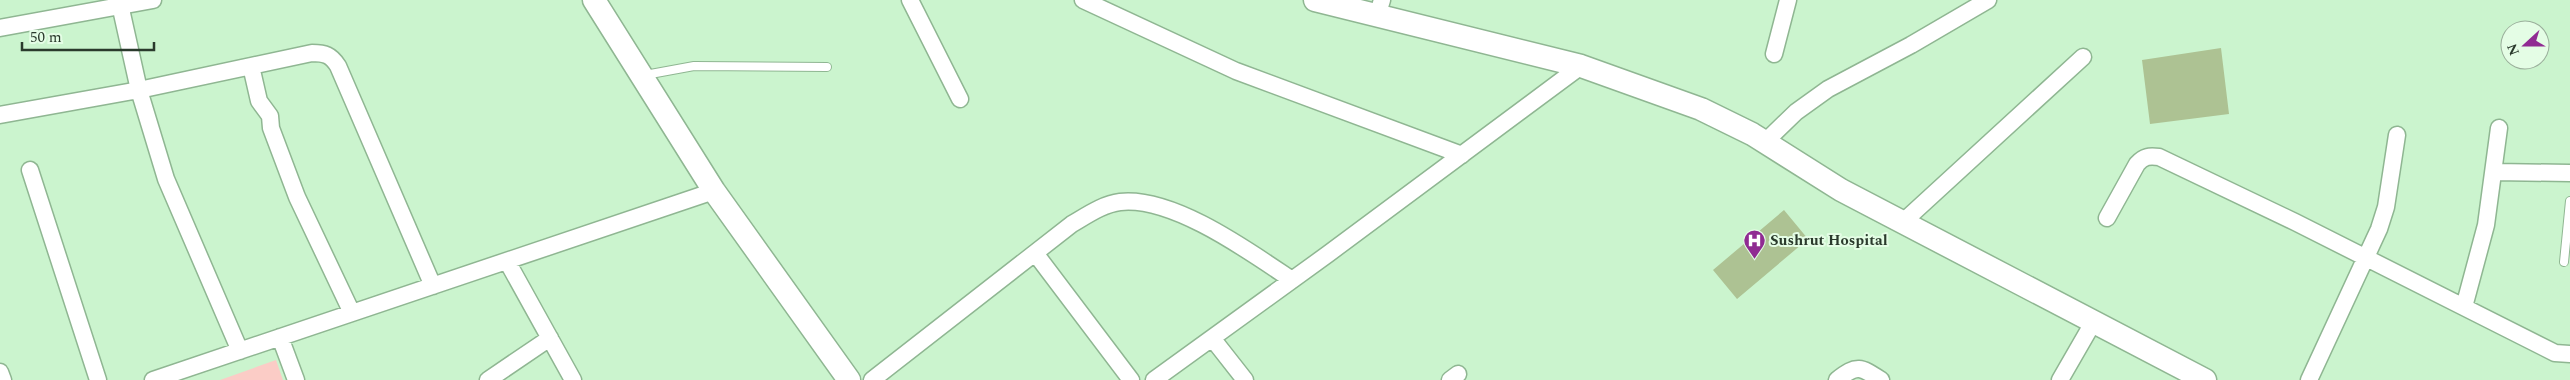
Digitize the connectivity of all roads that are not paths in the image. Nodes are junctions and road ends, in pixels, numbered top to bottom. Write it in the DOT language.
graph roads {
  1 [pos="153,0"];
  2 [pos="594,0"];
  3 [pos="910,0"];
  4 [pos="1083,0"];
  5 [pos="1315,0"];
  6 [pos="1788,0"];
  7 [pos="1988,0"];
  8 [pos="120,3"];
  9 [pos="1380,8"];
  10 [pos="0,28"];
  11 [pos="1774,54"];
  12 [pos="2083,57"];
  13 [pos="251,66"];
  14 [pos="1581,66"];
  15 [pos="827,67"];
  16 [pos="641,76"];
  17 [pos="139,90"];
  18 [pos="960,99"];
  19 [pos="0,115"];
  20 [pos="2499,128"];
  21 [pos="2398,135"];
  22 [pos="1765,142"];
  23 [pos="1462,155"];
  24 [pos="30,170"];
  25 [pos="2495,172"];
  26 [pos="2570,173"];
  27 [pos="714,191"];
  28 [pos="2570,201"];
  29 [pos="2107,218"];
  30 [pos="1903,222"];
  31 [pos="1035,253"];
  32 [pos="2365,257"];
  33 [pos="507,261"];
  34 [pos="2564,262"];
  35 [pos="1292,280"];
  36 [pos="433,286"];
  37 [pos="2464,307"];
  38 [pos="352,313"];
  39 [pos="2094,322"];
  40 [pos="280,337"];
  41 [pos="550,338"];
  42 [pos="1212,338"];
  43 [pos="240,351"];
  44 [pos="2570,354"];
  45 [pos="0,372"];
  46 [pos="2,380"];
  47 [pos="98,380"];
  48 [pos="152,380"];
  49 [pos="296,380"];
  50 [pos="488,380"];
  51 [pos="573,380"];
  52 [pos="849,380"];
  53 [pos="872,380"];
  54 [pos="1130,380"];
  55 [pos="1154,380"];
  56 [pos="1245,380"];
  57 [pos="1837,380"];
  58 [pos="1881,380"];
  59 [pos="2060,380"];
  60 [pos="2205,380"];
  61 [pos="2309,380"];
  1 -- 8 [label="street"];
  2 -- 16 [label="street"];
  3 -- 18 [label="street"];
  4 -- 23 [label="street"];
  5 -- 9 [label="street"];
  6 -- 11 [label="street"];
  7 -- 22 [label="street"];
  8 -- 10 [label="street"];
  8 -- 17 [label="street"];
  9 -- 14 [label="street"];
  12 -- 30 [label="street"];
  13 -- 17 [label="street"];
  13 -- 36 [label="street"];
  13 -- 38 [label="street"];
  14 -- 22 [label="street"];
  14 -- 23 [label="street"];
  15 -- 16 [label="lane"];
  16 -- 27 [label="street"];
  17 -- 19 [label="street"];
  17 -- 43 [label="street"];
  20 -- 25 [label="street"];
  21 -- 32 [label="street"];
  22 -- 30 [label="street"];
  23 -- 35 [label="street"];
  24 -- 47 [label="street"];
  25 -- 26 [label="street"];
  25 -- 37 [label="street"];
  27 -- 33 [label="street"];
  27 -- 52 [label="street"];
  28 -- 34 [label="lane"];
  29 -- 32 [label="street"];
  30 -- 39 [label="street"];
  31 -- 35 [label="street"];
  31 -- 53 [label="street"];
  31 -- 54 [label="street"];
  32 -- 37 [label="street"];
  32 -- 61 [label="street"];
  33 -- 36 [label="street"];
  33 -- 41 [label="street"];
  35 -- 42 [label="street"];
  36 -- 38 [label="street"];
  37 -- 44 [label="street"];
  38 -- 40 [label="street"];
  39 -- 59 [label="street"];
  39 -- 60 [label="street"];
  40 -- 43 [label="street"];
  40 -- 49 [label="street"];
  41 -- 50 [label="street"];
  41 -- 51 [label="street"];
  42 -- 55 [label="street"];
  42 -- 56 [label="street"];
  43 -- 48 [label="street"];
  45 -- 46 [label="street"];
  57 -- 58 [label="street"];
}
